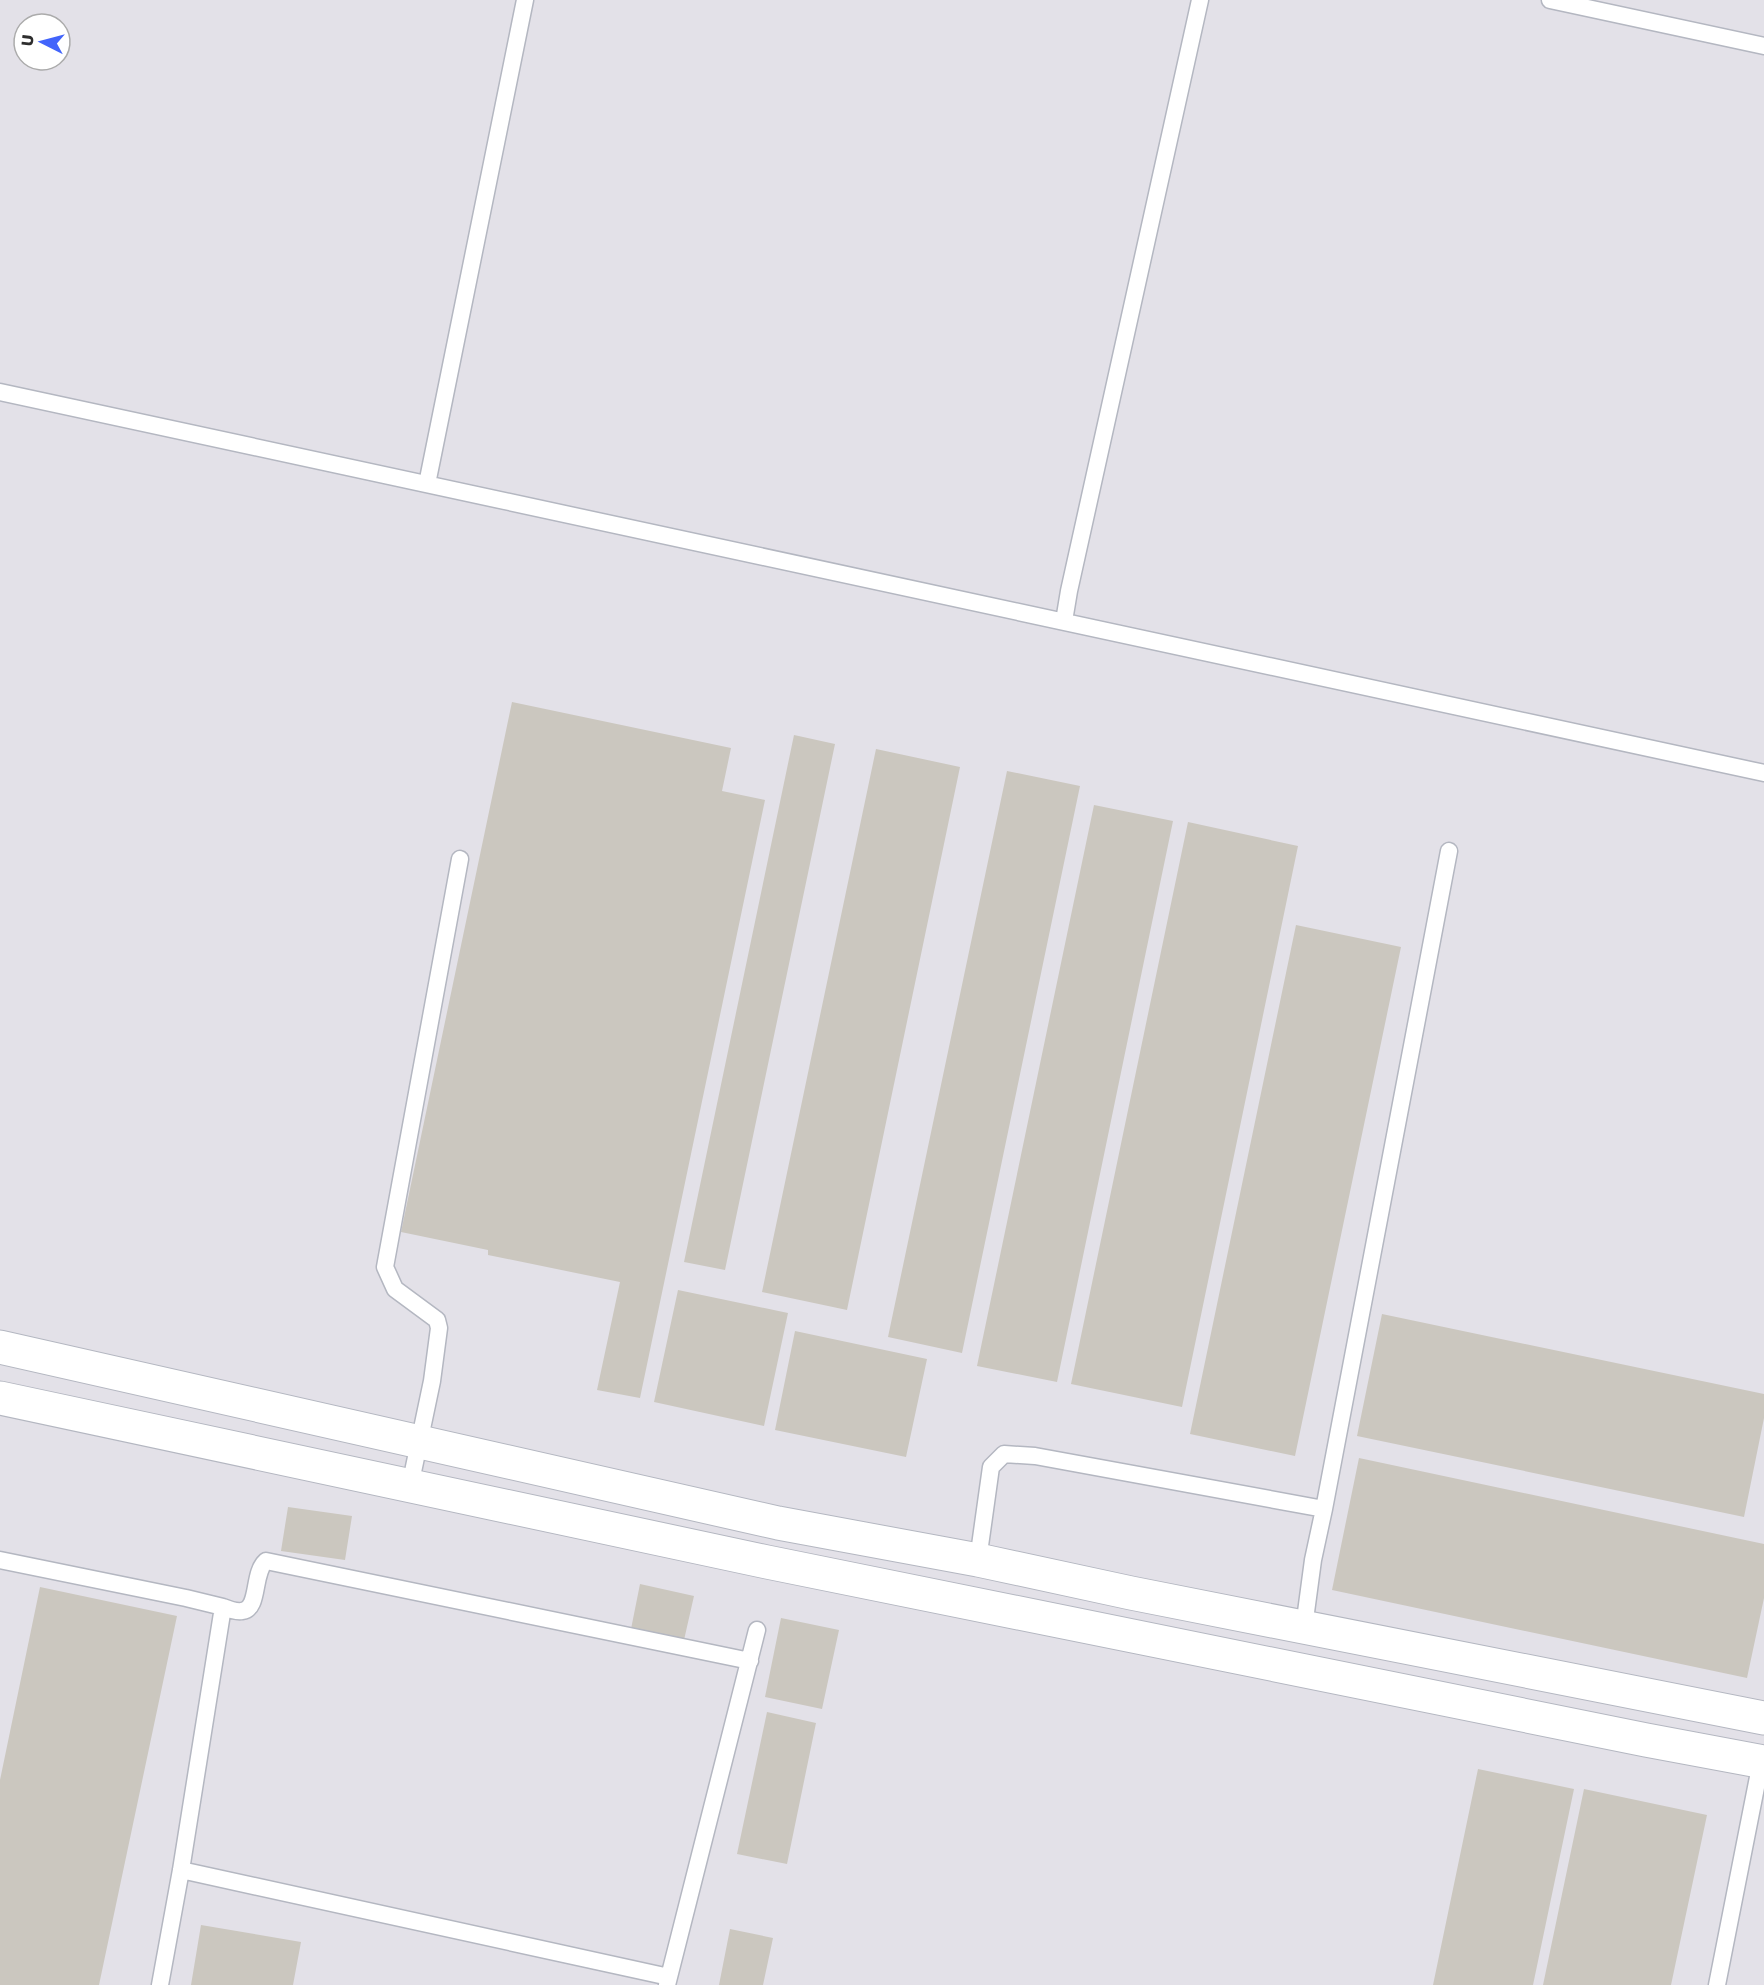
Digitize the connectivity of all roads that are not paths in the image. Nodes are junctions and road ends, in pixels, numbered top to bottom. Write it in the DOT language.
graph roads {
  1 [pos="525,0"];
  2 [pos="1200,0"];
  3 [pos="1550,0"];
  4 [pos="1764,46"];
  5 [pos="0,392"];
  6 [pos="427,484"];
  7 [pos="1064,621"];
  8 [pos="1764,773"];
  9 [pos="1449,851"];
  10 [pos="460,859"];
  11 [pos="14,1350"];
  12 [pos="7,1400"];
  13 [pos="420,1442"];
  14 [pos="410,1486"];
  15 [pos="1324,1509"];
  16 [pos="778,1523"];
  17 [pos="0,1560"];
  18 [pos="978,1560"];
  19 [pos="767,1562"];
  20 [pos="1131,1593"];
  21 [pos="223,1607"];
  22 [pos="1304,1627"];
  23 [pos="758,1630"];
  24 [pos="1120,1634"];
  25 [pos="750,1661"];
  26 [pos="1764,1718"];
  27 [pos="1762,1762"];
  28 [pos="181,1870"];
  29 [pos="668,1981"];
  30 [pos="160,1985"];
  31 [pos="1717,1985"];
  1 -- 6 [label="lane"];
  2 -- 7 [label="lane"];
  3 -- 4 [label="lane"];
  5 -- 6 [label="lane"];
  6 -- 7 [label="lane"];
  7 -- 8 [label="lane"];
  9 -- 15 [label="lane"];
  10 -- 13 [label="lane"];
  11 -- 12 [label="street"];
  11 -- 13 [label="street"];
  12 -- 14 [label="street"];
  13 -- 14 [label="lane"];
  13 -- 16 [label="street"];
  14 -- 19 [label="street"];
  15 -- 18 [label="lane"];
  15 -- 22 [label="lane"];
  16 -- 18 [label="street"];
  16 -- 19 [label="street"];
  17 -- 21 [label="lane"];
  18 -- 20 [label="street"];
  19 -- 24 [label="street"];
  20 -- 22 [label="street"];
  20 -- 24 [label="street"];
  21 -- 25 [label="lane"];
  21 -- 28 [label="lane"];
  22 -- 26 [label="street"];
  23 -- 25 [label="lane"];
  24 -- 27 [label="street"];
  25 -- 29 [label="lane"];
  27 -- 31 [label="lane"];
  28 -- 29 [label="lane"];
  28 -- 30 [label="lane"];
}
